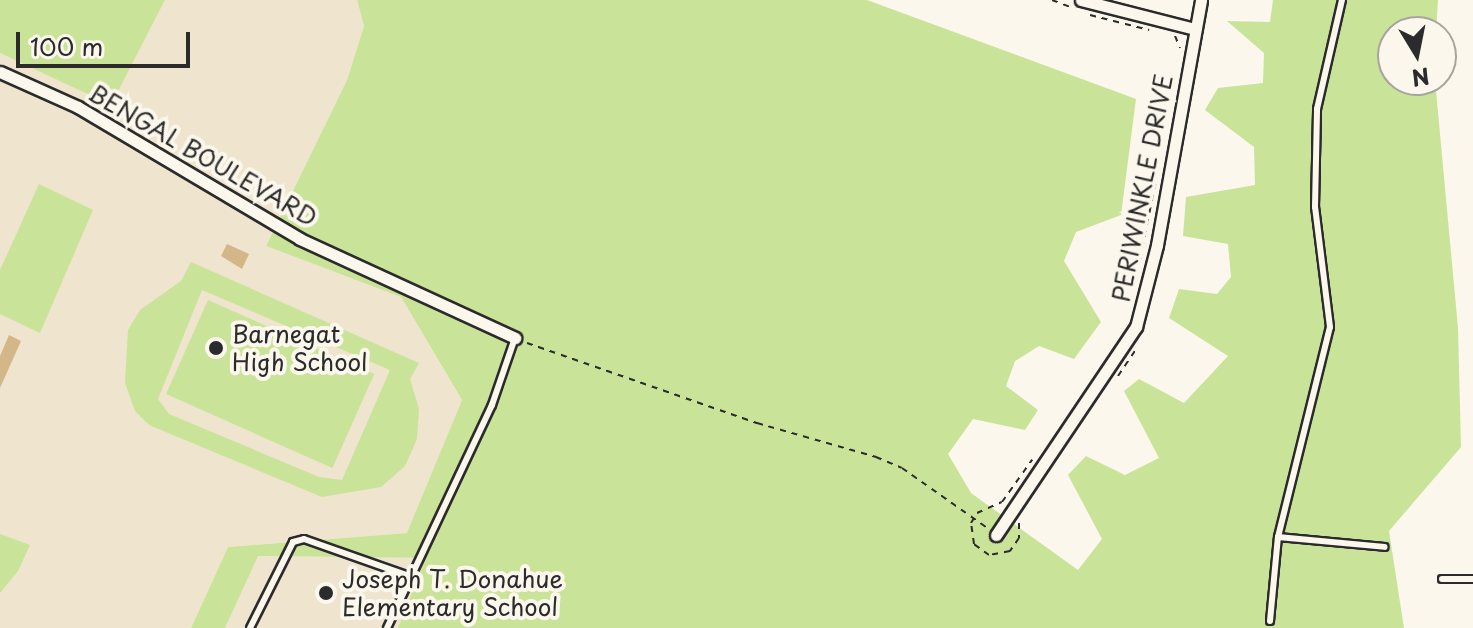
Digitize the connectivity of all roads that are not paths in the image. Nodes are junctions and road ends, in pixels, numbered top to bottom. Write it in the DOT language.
graph roads {
  1 [pos="1201,0"];
  2 [pos="1342,0"];
  3 [pos="1078,5"];
  4 [pos="1195,29"];
  5 [pos="0,72"];
  6 [pos="515,338"];
  7 [pos="996,535"];
  8 [pos="1278,537"];
  9 [pos="1385,547"];
  10 [pos="409,576"];
  11 [pos="1442,579"];
  12 [pos="1473,579"];
  13 [pos="1270,621"];
  14 [pos="250,628"];
  15 [pos="387,628"];
  1 -- 4 [label="street, PERIWINKLE DRIVE"];
  2 -- 8 [label="lane"];
  3 -- 4 [label="street"];
  4 -- 7 [label="street, PERIWINKLE DRIVE"];
  5 -- 6 [label="street, BENGAL BOULEVARD"];
  6 -- 10 [label="lane"];
  8 -- 9 [label="lane"];
  8 -- 13 [label="lane"];
  10 -- 14 [label="lane"];
  10 -- 15 [label="lane"];
  11 -- 12 [label="lane"];
}
